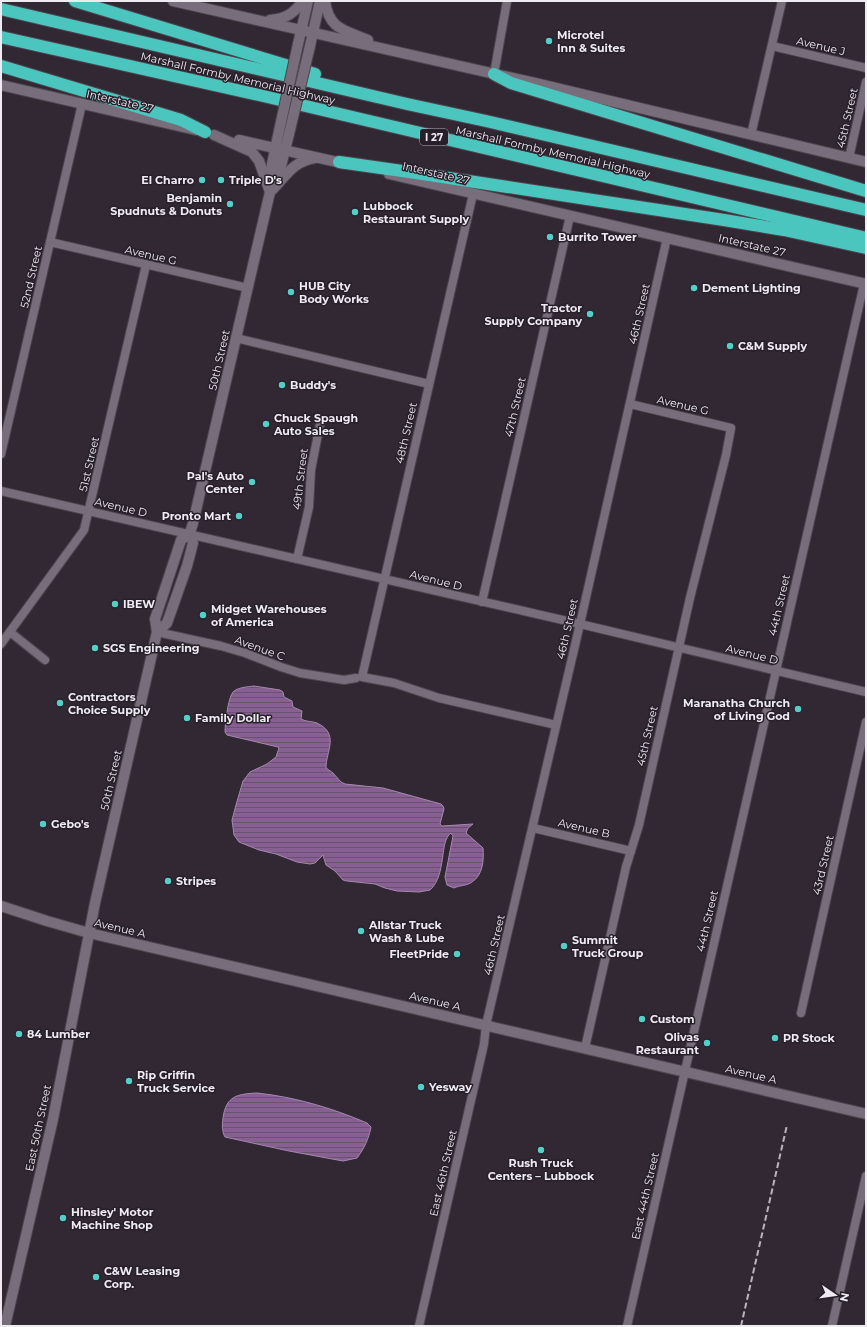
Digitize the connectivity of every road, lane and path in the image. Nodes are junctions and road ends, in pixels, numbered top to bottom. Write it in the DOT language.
graph roads {
  1 [pos="75,1"];
  2 [pos="173,1"];
  3 [pos="303,1"];
  4 [pos="308,1"];
  5 [pos="320,1"];
  6 [pos="325,1"];
  7 [pos="507,1"];
  8 [pos="782,1"];
  9 [pos="1,9"];
  10 [pos="256,20"];
  11 [pos="301,30"];
  12 [pos="313,32"];
  13 [pos="1,37"];
  14 [pos="772,46"];
  15 [pos="394,50"];
  16 [pos="1,66"];
  17 [pos="866,68"];
  18 [pos="494,74"];
  19 [pos="866,82"];
  20 [pos="1,85"];
  21 [pos="82,104"];
  22 [pos="407,104"];
  23 [pos="209,134"];
  24 [pos="751,135"];
  25 [pos="275,148"];
  26 [pos="285,150"];
  27 [pos="317,157"];
  28 [pos="848,158"];
  29 [pos="339,162"];
  30 [pos="866,162"];
  31 [pos="271,188"];
  32 [pos="866,191"];
  33 [pos="473,194"];
  34 [pos="866,210"];
  35 [pos="570,216"];
  36 [pos="667,238"];
  37 [pos="866,238"];
  38 [pos="50,242"];
  39 [pos="866,248"];
  40 [pos="146,265"];
  41 [pos="865,284"];
  42 [pos="248,288"];
  43 [pos="236,338"];
  44 [pos="429,384"];
  45 [pos="630,404"];
  46 [pos="320,424"];
  47 [pos="731,428"];
  48 [pos="1,454"];
  49 [pos="1,491"];
  50 [pos="89,511"];
  51 [pos="190,533"];
  52 [pos="297,559"];
  53 [pos="384,579"];
  54 [pos="482,602"];
  55 [pos="580,624"];
  56 [pos="10,632"];
  57 [pos="158,632"];
  58 [pos="1,644"];
  59 [pos="679,647"];
  60 [pos="45,660"];
  61 [pos="775,671"];
  62 [pos="359,677"];
  63 [pos="866,692"];
  64 [pos="866,722"];
  65 [pos="556,725"];
  66 [pos="533,828"];
  67 [pos="631,851"];
  68 [pos="1,906"];
  69 [pos="89,933"];
  70 [pos="801,1013"];
  71 [pos="486,1025"];
  72 [pos="585,1048"];
  73 [pos="684,1071"];
  74 [pos="866,1114"];
  75 [pos="866,1176"];
  76 [pos="5,1326"];
  77 [pos="419,1326"];
  78 [pos="627,1326"];
  79 [pos="832,1326"];
  1 -- 22 [label="highway"];
  2 -- 10 [label="main road"];
  3 -- 10 [label="main road"];
  4 -- 11 [label="main road, 50th Street"];
  5 -- 12 [label="main road, 50th Street"];
  6 -- 15 [label="main road"];
  7 -- 18 [label="street"];
  8 -- 14 [label="street"];
  9 -- 22 [label="highway, Marshall Formby Memorial Highway / I 27"];
  10 -- 11 [label="main road"];
  11 -- 12 [label="main road"];
  11 -- 25 [label="main road, 50th Street, bridge"];
  12 -- 15 [label="main road"];
  12 -- 26 [label="main road, 50th Street, bridge"];
  13 -- 37 [label="highway, Marshall Formby Memorial Highway / I 27"];
  14 -- 17 [label="street, Avenue J"];
  14 -- 24 [label="street"];
  15 -- 18 [label="main road"];
  16 -- 23 [label="highway"];
  18 -- 24 [label="main road"];
  18 -- 32 [label="highway"];
  19 -- 28 [label="street, 45th Street"];
  20 -- 21 [label="main road, Interstate 27"];
  21 -- 23 [label="main road, Interstate 27"];
  21 -- 38 [label="street, 52nd Street"];
  22 -- 34 [label="highway, Marshall Formby Memorial Highway / I 27"];
  23 -- 25 [label="main road, Interstate 27"];
  23 -- 31 [label="main road"];
  24 -- 28 [label="main road"];
  25 -- 26 [label="main road, Interstate 27"];
  25 -- 31 [label="main road, 50th Street"];
  26 -- 27 [label="main road, Interstate 27"];
  26 -- 31 [label="main road, 50th Street"];
  27 -- 29 [label="main road, Interstate 27"];
  27 -- 31 [label="main road"];
  28 -- 30 [label="main road"];
  29 -- 33 [label="main road, Interstate 27"];
  29 -- 39 [label="highway"];
  31 -- 42 [label="main road, 50th Street"];
  33 -- 35 [label="main road, Interstate 27"];
  33 -- 44 [label="street, 48th Street"];
  35 -- 36 [label="main road, Interstate 27"];
  35 -- 54 [label="street, 47th Street"];
  36 -- 41 [label="main road, Interstate 27"];
  36 -- 45 [label="street, 46th Street"];
  38 -- 40 [label="street, Avenue G"];
  38 -- 48 [label="street, 52nd Street"];
  40 -- 42 [label="street, Avenue G"];
  40 -- 50 [label="street, 51st Street"];
  41 -- 61 [label="street, 44th Street"];
  42 -- 43 [label="main road, 50th Street"];
  43 -- 44 [label="street"];
  43 -- 51 [label="main road, 50th Street"];
  44 -- 53 [label="street, 48th Street"];
  45 -- 47 [label="street, Avenue G"];
  45 -- 55 [label="street, 46th Street"];
  46 -- 52 [label="street, 49th Street"];
  47 -- 59 [label="street, 45th Street"];
  49 -- 50 [label="street, Avenue D"];
  50 -- 51 [label="street, Avenue D"];
  50 -- 56 [label="street, 51st Street"];
  51 -- 52 [label="street, Avenue D"];
  51 -- 57 [label="main road, 50th Street"];
  52 -- 53 [label="street, Avenue D"];
  53 -- 54 [label="street, Avenue D"];
  53 -- 62 [label="street, 48th Street"];
  54 -- 55 [label="street, Avenue D"];
  55 -- 59 [label="street, Avenue D"];
  55 -- 65 [label="street, 46th Street"];
  56 -- 58 [label="street, 51st Street"];
  56 -- 60 [label="street"];
  57 -- 62 [label="street, Avenue C"];
  57 -- 69 [label="main road, 50th Street"];
  59 -- 61 [label="street, Avenue D"];
  59 -- 67 [label="street, 45th Street"];
  61 -- 63 [label="street, Avenue D"];
  61 -- 73 [label="street, 44th Street"];
  62 -- 65 [label="street, Avenue C"];
  64 -- 70 [label="street, 43rd Street"];
  65 -- 66 [label="street, 46th Street"];
  66 -- 67 [label="street, Avenue B"];
  66 -- 71 [label="street, 46th Street"];
  67 -- 72 [label="street, 45th Street"];
  68 -- 69 [label="main road, Avenue A"];
  69 -- 71 [label="main road, Avenue A"];
  69 -- 76 [label="main road, East 50th Street"];
  71 -- 72 [label="main road, Avenue A"];
  71 -- 77 [label="street, East 46th Street"];
  72 -- 73 [label="main road, Avenue A"];
  73 -- 74 [label="main road, Avenue A"];
  73 -- 78 [label="street, East 44th Street"];
  75 -- 79 [label="street"];
}
